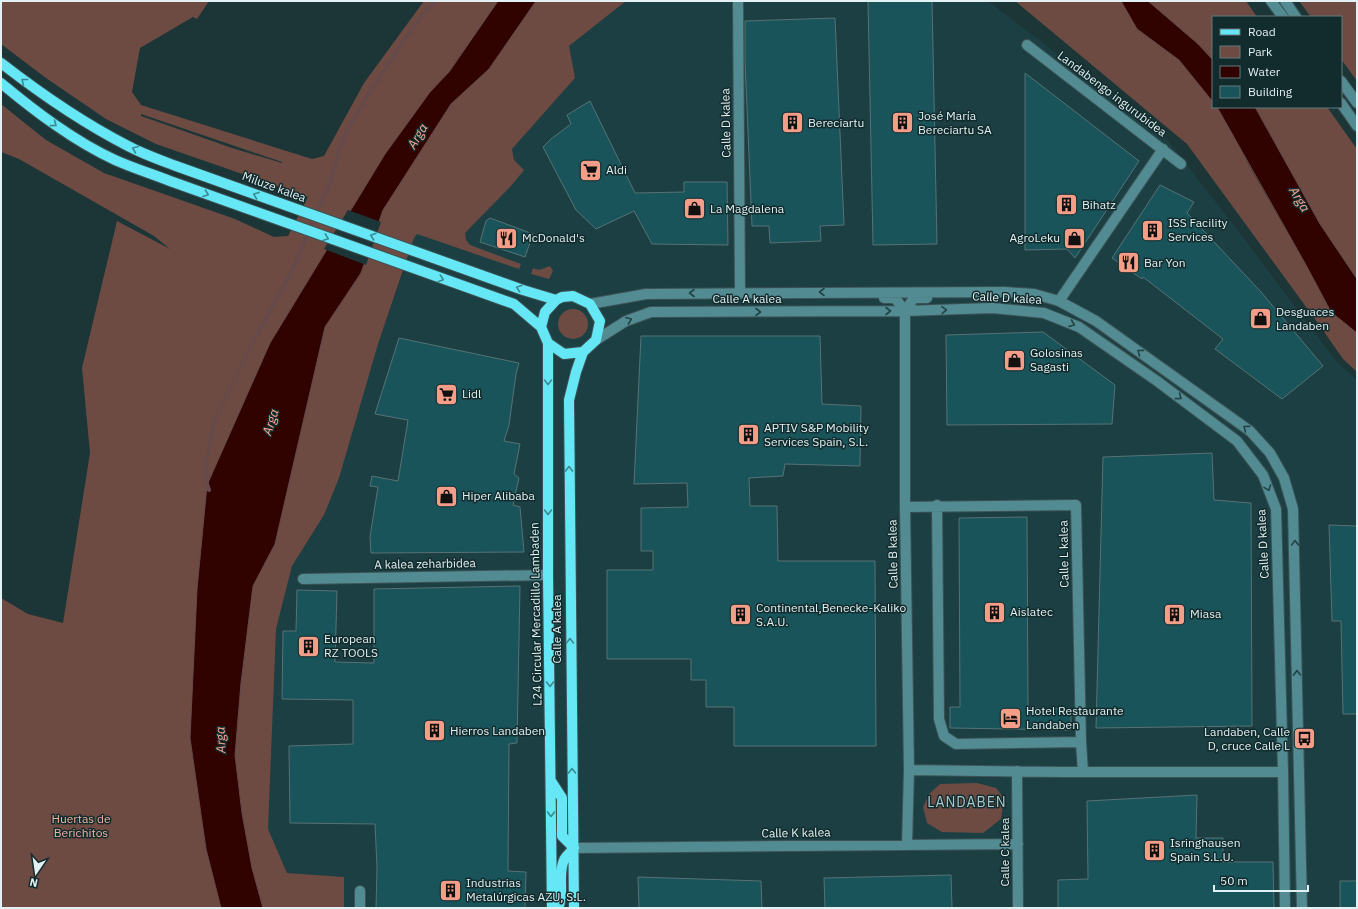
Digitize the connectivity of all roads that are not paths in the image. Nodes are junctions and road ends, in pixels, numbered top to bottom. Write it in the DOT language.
graph roads {
  1 [pos="738,1"];
  2 [pos="1271,1"];
  3 [pos="1285,1"];
  4 [pos="1282,16"];
  5 [pos="1295,16"];
  6 [pos="1027,45"];
  7 [pos="1,62"];
  8 [pos="1342,82"];
  9 [pos="1,83"];
  10 [pos="1357,103"];
  11 [pos="1342,104"];
  12 [pos="1357,126"];
  13 [pos="1163,149"];
  14 [pos="1181,164"];
  15 [pos="849,292"];
  16 [pos="903,292"];
  17 [pos="941,292"];
  18 [pos="740,293"];
  19 [pos="556,300"];
  20 [pos="1059,301"];
  21 [pos="590,304"];
  22 [pos="905,311"];
  23 [pos="542,327"];
  24 [pos="596,340"];
  25 [pos="548,344"];
  26 [pos="583,352"];
  27 [pos="937,506"];
  28 [pos="905,507"];
  29 [pos="548,575"];
  30 [pos="303,579"];
  31 [pos="1298,697"];
  32 [pos="1081,742"];
  33 [pos="909,770"];
  34 [pos="1018,771"];
  35 [pos="1083,772"];
  36 [pos="1283,772"];
  37 [pos="551,781"];
  38 [pos="1300,843"];
  39 [pos="1018,844"];
  40 [pos="907,845"];
  41 [pos="574,848"];
  42 [pos="360,891"];
  43 [pos="360,908"];
  44 [pos="552,908"];
  45 [pos="558,908"];
  46 [pos="574,908"];
  47 [pos="1018,908"];
  48 [pos="1285,908"];
  49 [pos="1302,908"];
  1 -- 18 [label="street, Calle D kalea"];
  2 -- 4 [label="street"];
  3 -- 5 [label="street"];
  6 -- 13 [label="street, Landabengo ingurubidea"];
  19 -- 7 [label="main road, Miluze kalea, one-way"];
  8 -- 10 [label="street"];
  9 -- 23 [label="main road, one-way"];
  11 -- 12 [label="street"];
  13 -- 14 [label="street, Landabengo ingurubidea"];
  13 -- 20 [label="street, Calle D kalea"];
  15 -- 16 [label="street, Calle A kalea"];
  15 -- 18 [label="street, Calle A kalea, one-way"];
  15 -- 22 [label="street"];
  16 -- 17 [label="street, Calle D kalea"];
  17 -- 20 [label="street, Calle D kalea"];
  17 -- 22 [label="street"];
  18 -- 21 [label="street, Calle A kalea, one-way"];
  19 -- 21 [label="main road"];
  19 -- 23 [label="main road"];
  31 -- 20 [label="street, Calle D kalea, one-way"];
  21 -- 24 [label="main road"];
  24 -- 22 [label="street, Calle A kalea, one-way"];
  22 -- 28 [label="street, Calle B kalea"];
  22 -- 36 [label="street, Calle D kalea, one-way"];
  23 -- 25 [label="main road"];
  24 -- 26 [label="main road"];
  25 -- 26 [label="main road"];
  25 -- 29 [label="main road, L24 Circular Mercadillo Lambaden, one-way"];
  41 -- 26 [label="main road, Calle A kalea, one-way"];
  27 -- 28 [label="street, Calle L kalea"];
  27 -- 32 [label="street"];
  27 -- 32 [label="street, Calle L kalea"];
  28 -- 33 [label="street, Calle B kalea"];
  29 -- 30 [label="street, A kalea zeharbidea"];
  29 -- 37 [label="main road, L24 Circular Mercadillo Lambaden, one-way"];
  31 -- 36 [label="street"];
  31 -- 38 [label="street, Calle D kalea"];
  32 -- 35 [label="street, Calle L kalea"];
  33 -- 34 [label="street"];
  33 -- 40 [label="street, Calle B kalea"];
  34 -- 35 [label="street"];
  34 -- 39 [label="street, Calle C kalea"];
  35 -- 36 [label="street"];
  36 -- 38 [label="street"];
  36 -- 48 [label="street, Calle D kalea"];
  37 -- 41 [label="main road"];
  37 -- 44 [label="main road, L24 Circular Mercadillo Lambaden, one-way"];
  38 -- 49 [label="street, Calle D kalea"];
  39 -- 40 [label="street, Calle K kalea"];
  39 -- 47 [label="street, Calle C kalea"];
  40 -- 41 [label="street, Calle K kalea"];
  41 -- 45 [label="main road"];
  41 -- 46 [label="main road, Calle A kalea"];
  42 -- 43 [label="street"];
}
